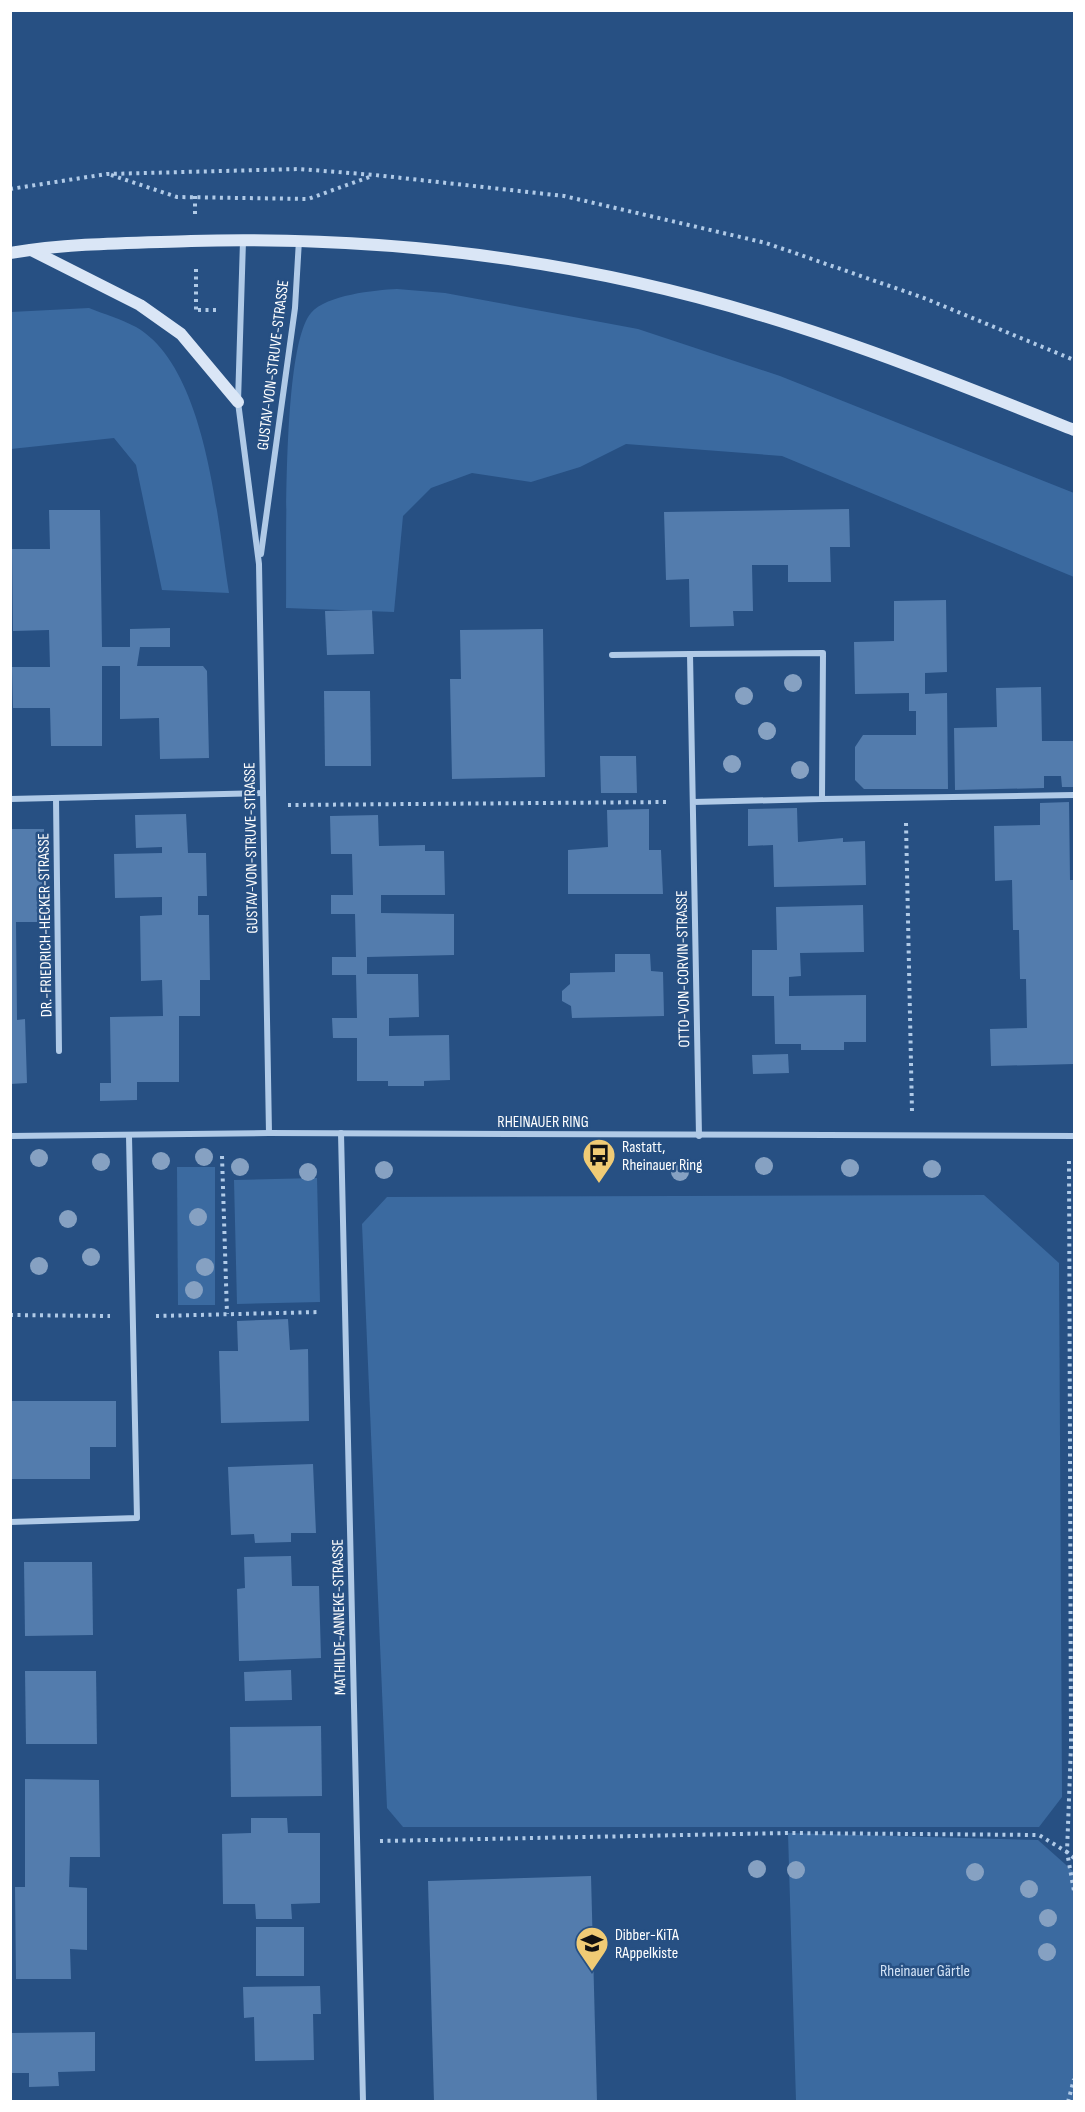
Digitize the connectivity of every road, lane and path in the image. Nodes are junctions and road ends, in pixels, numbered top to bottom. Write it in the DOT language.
graph roads {
  1 [pos="107,174"];
  2 [pos="375,175"];
  3 [pos="10,189"];
  4 [pos="243,240"];
  5 [pos="299,240"];
  6 [pos="30,250"];
  7 [pos="10,253"];
  8 [pos="1074,360"];
  9 [pos="238,402"];
  10 [pos="1074,430"];
  11 [pos="259,564"];
  12 [pos="690,654"];
  13 [pos="612,655"];
  14 [pos="263,793"];
  15 [pos="1074,795"];
  16 [pos="56,798"];
  17 [pos="905,798"];
  18 [pos="10,799"];
  19 [pos="822,799"];
  20 [pos="693,802"];
  21 [pos="263,805"];
  22 [pos="60,1051"];
  23 [pos="269,1132"];
  24 [pos="341,1133"];
  25 [pos="222,1134"];
  26 [pos="10,1136"];
  27 [pos="129,1136"];
  28 [pos="699,1136"];
  29 [pos="913,1136"];
  30 [pos="1072,1136"];
  31 [pos="345,1312"];
  32 [pos="227,1314"];
  33 [pos="10,1315"];
  34 [pos="133,1316"];
  35 [pos="10,1522"];
  36 [pos="1073,1746"];
  37 [pos="356,1836"];
  38 [pos="1067,1852"];
  39 [pos="1074,1858"];
  40 [pos="1074,1891"];
  41 [pos="1074,2079"];
  42 [pos="363,2102"];
  43 [pos="1068,2102"];
  1 -- 2 [label="path"];
  1 -- 2 [label="path"];
  1 -- 3 [label="path"];
  2 -- 8 [label="path"];
  4 -- 5 [label="main road"];
  4 -- 6 [label="main road"];
  4 -- 9 [label="street, GUSTAV-VON-STRUVE-STRASSE"];
  5 -- 10 [label="main road"];
  5 -- 11 [label="street, GUSTAV-VON-STRUVE-STRASSE"];
  6 -- 7 [label="main road"];
  6 -- 9 [label="main road"];
  9 -- 11 [label="street, GUSTAV-VON-STRUVE-STRASSE"];
  11 -- 14 [label="street, GUSTAV-VON-STRUVE-STRASSE"];
  12 -- 13 [label="street"];
  12 -- 19 [label="street"];
  12 -- 20 [label="street, OTTO-VON-CORVIN-STRASSE"];
  14 -- 16 [label="street"];
  14 -- 21 [label="street, GUSTAV-VON-STRUVE-STRASSE"];
  15 -- 17 [label="street"];
  16 -- 18 [label="street"];
  16 -- 22 [label="street, DR.-FRIEDRICH-HECKER-STRASSE"];
  17 -- 19 [label="street"];
  17 -- 29 [label="path"];
  19 -- 20 [label="street"];
  20 -- 21 [label="path"];
  20 -- 28 [label="street, OTTO-VON-CORVIN-STRASSE"];
  21 -- 23 [label="street, GUSTAV-VON-STRUVE-STRASSE"];
  23 -- 24 [label="street, RHEINAUER RING"];
  23 -- 25 [label="street, RHEINAUER RING"];
  24 -- 28 [label="street, RHEINAUER RING"];
  24 -- 31 [label="street, MATHILDE-ANNEKE-STRASSE"];
  25 -- 27 [label="street, RHEINAUER RING"];
  25 -- 32 [label="path"];
  26 -- 27 [label="street, RHEINAUER RING"];
  27 -- 34 [label="street"];
  28 -- 29 [label="street, RHEINAUER RING"];
  29 -- 30 [label="street, RHEINAUER RING"];
  30 -- 36 [label="path"];
  31 -- 32 [label="path"];
  31 -- 37 [label="street, MATHILDE-ANNEKE-STRASSE"];
  32 -- 34 [label="path"];
  33 -- 34 [label="path"];
  34 -- 35 [label="street"];
  36 -- 38 [label="path"];
  37 -- 38 [label="path"];
  37 -- 42 [label="street, MATHILDE-ANNEKE-STRASSE"];
  38 -- 39 [label="path"];
  38 -- 40 [label="path"];
  41 -- 43 [label="path"];
}
